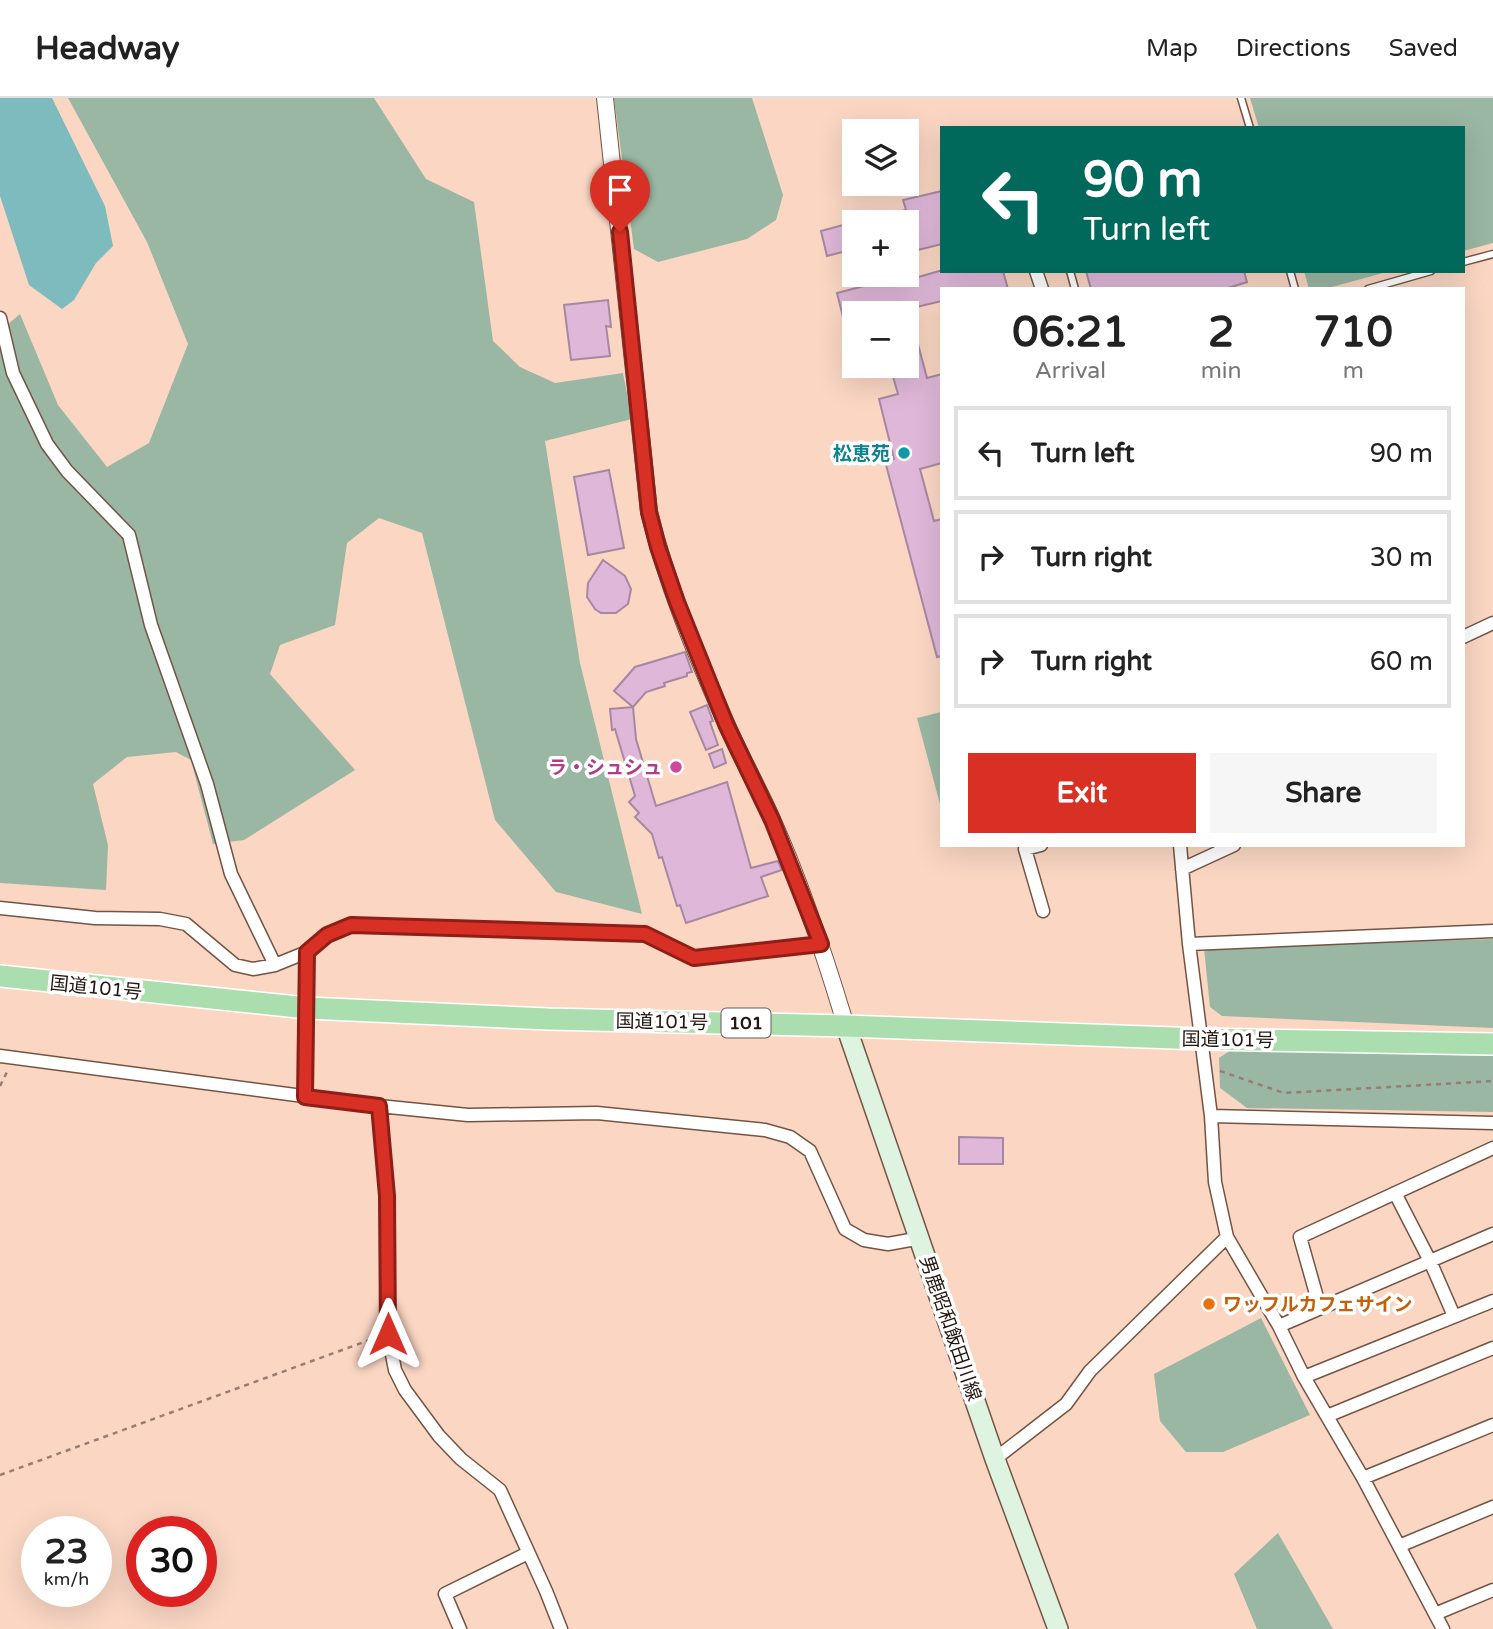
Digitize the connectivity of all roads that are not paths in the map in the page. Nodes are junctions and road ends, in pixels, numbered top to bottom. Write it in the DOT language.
graph roads {
  1 [pos="605,98"];
  2 [pos="1241,98"];
  3 [pos="1249,126"];
  4 [pos="1493,254"];
  5 [pos="1465,261"];
  6 [pos="1424,273"];
  7 [pos="1375,287"];
  8 [pos="0,318"];
  9 [pos="1493,623"];
  10 [pos="1465,636"];
  11 [pos="1033,847"];
  12 [pos="1180,847"];
  13 [pos="1230,847"];
  14 [pos="1182,869"];
  15 [pos="0,908"];
  16 [pos="1043,911"];
  17 [pos="1493,931"];
  18 [pos="821,944"];
  19 [pos="1189,944"];
  20 [pos="307,952"];
  21 [pos="275,965"];
  22 [pos="0,976"];
  23 [pos="307,1008"];
  24 [pos="846,1026"];
  25 [pos="1201,1039"];
  26 [pos="1493,1044"];
  27 [pos="0,1056"];
  28 [pos="305,1097"];
  29 [pos="379,1106"];
  30 [pos="1211,1116"];
  31 [pos="1492,1126"];
  32 [pos="1493,1148"];
  33 [pos="1395,1193"];
  34 [pos="1493,1234"];
  35 [pos="1227,1237"];
  36 [pos="921,1238"];
  37 [pos="1430,1261"];
  38 [pos="1493,1301"];
  39 [pos="1320,1308"];
  40 [pos="1454,1316"];
  41 [pos="1279,1326"];
  42 [pos="1493,1348"];
  43 [pos="1304,1377"];
  44 [pos="1327,1416"];
  45 [pos="1493,1425"];
  46 [pos="995,1459"];
  47 [pos="1363,1478"];
  48 [pos="1493,1507"];
  49 [pos="1399,1546"];
  50 [pos="528,1553"];
  51 [pos="1493,1590"];
  52 [pos="1435,1614"];
  53 [pos="460,1629"];
  54 [pos="561,1629"];
  55 [pos="1058,1629"];
  56 [pos="1443,1629"];
  1 -- 18 [label="street"];
  2 -- 3 [label="lane"];
  4 -- 5 [label="lane"];
  6 -- 7 [label="lane"];
  8 -- 21 [label="street"];
  9 -- 10 [label="street"];
  11 -- 16 [label="street"];
  12 -- 14 [label="street"];
  13 -- 14 [label="street"];
  14 -- 19 [label="street"];
  15 -- 21 [label="street"];
  17 -- 19 [label="street"];
  18 -- 20 [label="street"];
  18 -- 24 [label="street"];
  19 -- 25 [label="street"];
  20 -- 21 [label="street"];
  20 -- 23 [label="street"];
  22 -- 23 [label="highway, 国道101号 / 101"];
  23 -- 24 [label="highway, 国道101号 / 101"];
  23 -- 28 [label="street"];
  24 -- 25 [label="highway, 国道101号 / 101"];
  24 -- 36 [label="main road, 男鹿昭和飯田川線"];
  25 -- 26 [label="highway, 国道101号 / 101"];
  25 -- 30 [label="street"];
  27 -- 28 [label="street"];
  28 -- 29 [label="street"];
  29 -- 36 [label="street"];
  29 -- 50 [label="street"];
  30 -- 31 [label="street"];
  30 -- 35 [label="street"];
  32 -- 33 [label="street"];
  33 -- 37 [label="street"];
  33 -- 39 [label="street"];
  34 -- 37 [label="street"];
  35 -- 41 [label="street"];
  35 -- 46 [label="street"];
  36 -- 46 [label="main road, 男鹿昭和飯田川線"];
  37 -- 39 [label="street"];
  37 -- 40 [label="street"];
  38 -- 40 [label="street"];
  39 -- 41 [label="street"];
  40 -- 43 [label="street"];
  41 -- 43 [label="street"];
  42 -- 44 [label="street"];
  43 -- 44 [label="street"];
  44 -- 47 [label="street"];
  45 -- 47 [label="street"];
  46 -- 55 [label="main road, 男鹿昭和飯田川線"];
  47 -- 49 [label="street"];
  48 -- 49 [label="street"];
  49 -- 52 [label="street"];
  50 -- 53 [label="street"];
  50 -- 54 [label="street"];
  51 -- 52 [label="street"];
  52 -- 56 [label="street"];
}
